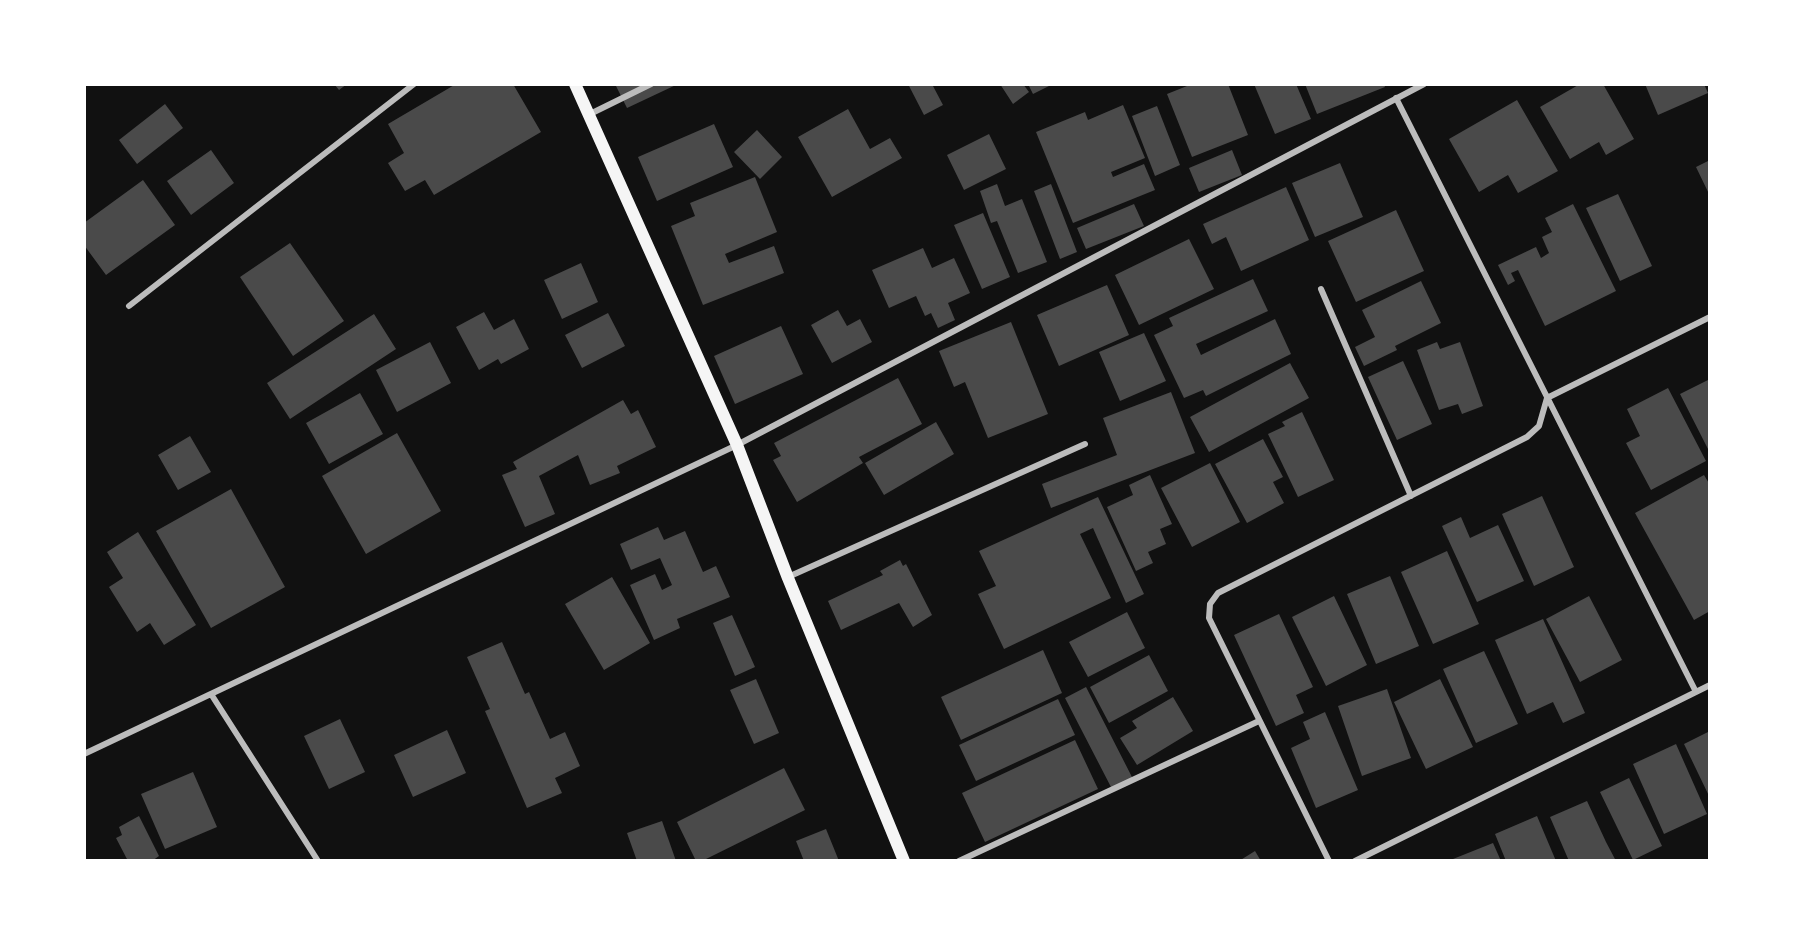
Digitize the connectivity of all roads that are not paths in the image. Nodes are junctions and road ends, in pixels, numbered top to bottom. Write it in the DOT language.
graph roads {
  1 [pos="414,84"];
  2 [pos="575,84"];
  3 [pos="651,84"];
  4 [pos="1424,84"];
  5 [pos="1396,98"];
  6 [pos="588,115"];
  7 [pos="1321,289"];
  8 [pos="129,306"];
  9 [pos="1710,318"];
  10 [pos="1547,398"];
  11 [pos="1085,444"];
  12 [pos="737,445"];
  13 [pos="1411,496"];
  14 [pos="788,578"];
  15 [pos="1710,685"];
  16 [pos="1696,692"];
  17 [pos="211,694"];
  18 [pos="1259,721"];
  19 [pos="84,754"];
  20 [pos="318,861"];
  21 [pos="904,861"];
  22 [pos="959,861"];
  23 [pos="1329,861"];
  24 [pos="1355,861"];
  1 -- 8 [label="street"];
  2 -- 6 [label="main road"];
  3 -- 6 [label="street"];
  4 -- 5 [label="street"];
  5 -- 10 [label="street"];
  5 -- 12 [label="street"];
  6 -- 12 [label="main road"];
  7 -- 13 [label="street"];
  9 -- 10 [label="street"];
  10 -- 13 [label="street"];
  10 -- 16 [label="street"];
  11 -- 14 [label="street"];
  12 -- 14 [label="main road"];
  12 -- 17 [label="street"];
  13 -- 18 [label="street"];
  14 -- 21 [label="main road"];
  15 -- 16 [label="street"];
  16 -- 24 [label="street"];
  17 -- 19 [label="street"];
  17 -- 20 [label="street"];
  18 -- 22 [label="street"];
  18 -- 23 [label="street"];
}
